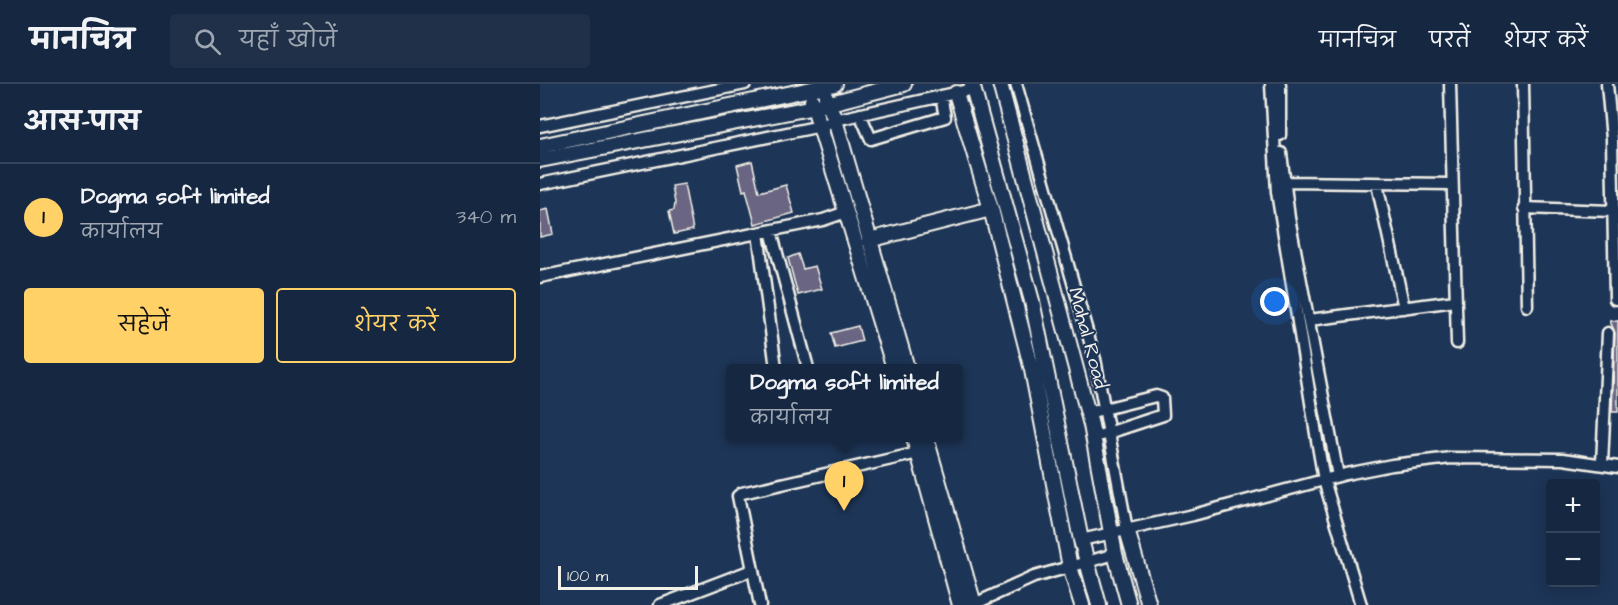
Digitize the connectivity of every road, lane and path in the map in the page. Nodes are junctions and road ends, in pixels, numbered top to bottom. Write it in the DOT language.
graph roads {
  1 [pos="745,84"];
  2 [pos="904,84"];
  3 [pos="1000,84"];
  4 [pos="1016,84"];
  5 [pos="1272,84"];
  6 [pos="1280,84"];
  7 [pos="1450,84"];
  8 [pos="1523,84"];
  9 [pos="1607,84"];
  10 [pos="818,86"];
  11 [pos="973,87"];
  12 [pos="712,88"];
  13 [pos="956,93"];
  14 [pos="942,96"];
  15 [pos="821,105"];
  16 [pos="718,109"];
  17 [pos="860,114"];
  18 [pos="835,120"];
  19 [pos="540,126"];
  20 [pos="821,126"];
  21 [pos="540,146"];
  22 [pos="540,160"];
  23 [pos="1042,174"];
  24 [pos="1615,177"];
  25 [pos="1025,179"];
  26 [pos="1285,182"];
  27 [pos="540,184"];
  28 [pos="1377,184"];
  29 [pos="1451,184"];
  30 [pos="1524,208"];
  31 [pos="992,209"];
  32 [pos="846,212"];
  33 [pos="1612,212"];
  34 [pos="1616,228"];
  35 [pos="771,231"];
  36 [pos="758,233"];
  37 [pos="869,240"];
  38 [pos="540,277"];
  39 [pos="1026,281"];
  40 [pos="1010,285"];
  41 [pos="1615,299"];
  42 [pos="1455,301"];
  43 [pos="1527,306"];
  44 [pos="1404,308"];
  45 [pos="1309,320"];
  46 [pos="1608,333"];
  47 [pos="1457,343"];
  48 [pos="775,364"];
  49 [pos="807,364"];
  50 [pos="892,364"];
  51 [pos="906,364"];
  52 [pos="1104,410"];
  53 [pos="1088,413"];
  54 [pos="1108,434"];
  55 [pos="1093,438"];
  56 [pos="915,442"];
  57 [pos="927,442"];
  58 [pos="918,453"];
  59 [pos="1602,464"];
  60 [pos="1618,467"];
  61 [pos="1338,477"];
  62 [pos="1324,480"];
  63 [pos="1127,530"];
  64 [pos="1111,532"];
  65 [pos="1081,540"];
  66 [pos="1115,554"];
  67 [pos="1087,562"];
  68 [pos="1070,567"];
  69 [pos="752,570"];
  70 [pos="973,604"];
  71 [pos="660,605"];
  72 [pos="760,605"];
  73 [pos="960,605"];
  74 [pos="1082,605"];
  75 [pos="1099,605"];
  76 [pos="1129,605"];
  77 [pos="1149,605"];
  78 [pos="1361,605"];
  1 -- 12 [label="street"];
  2 -- 15 [label="main road"];
  3 -- 25 [label="main road, Mahal Road"];
  4 -- 23 [label="street"];
  5 -- 62 [label="street"];
  6 -- 26 [label="street"];
  7 -- 29 [label="street"];
  8 -- 30 [label="street"];
  9 -- 24 [label="street"];
  10 -- 15 [label="main road"];
  10 -- 16 [label="main road"];
  11 -- 13 [label="street"];
  11 -- 39 [label="main road"];
  12 -- 16 [label="street"];
  12 -- 19 [label="street"];
  13 -- 14 [label="street"];
  13 -- 31 [label="main road"];
  14 -- 17 [label="street"];
  14 -- 17 [label="street"];
  15 -- 18 [label="main road"];
  15 -- 20 [label="main road"];
  15 -- 22 [label="main road"];
  16 -- 21 [label="main road"];
  17 -- 18 [label="street"];
  18 -- 20 [label="street"];
  18 -- 37 [label="main road"];
  20 -- 27 [label="street"];
  20 -- 32 [label="main road"];
  23 -- 25 [label="street"];
  23 -- 52 [label="street"];
  24 -- 33 [label="street"];
  25 -- 53 [label="main road, Mahal Road"];
  26 -- 28 [label="street"];
  26 -- 45 [label="street"];
  28 -- 29 [label="street"];
  28 -- 44 [label="street"];
  29 -- 42 [label="street"];
  30 -- 33 [label="street"];
  30 -- 43 [label="street"];
  31 -- 37 [label="main road"];
  31 -- 40 [label="main road"];
  32 -- 35 [label="street"];
  32 -- 50 [label="main road"];
  33 -- 34 [label="street"];
  34 -- 41 [label="street"];
  35 -- 36 [label="street"];
  35 -- 49 [label="street"];
  36 -- 38 [label="street"];
  36 -- 48 [label="street"];
  37 -- 51 [label="main road"];
  39 -- 40 [label="main road"];
  39 -- 65 [label="main road"];
  40 -- 68 [label="main road"];
  42 -- 44 [label="street"];
  42 -- 47 [label="street"];
  44 -- 45 [label="street"];
  45 -- 61 [label="street"];
  46 -- 59 [label="street"];
  52 -- 53 [label="street"];
  52 -- 54 [label="street"];
  52 -- 54 [label="street"];
  53 -- 55 [label="main road, Mahal Road"];
  54 -- 55 [label="street"];
  54 -- 63 [label="street"];
  55 -- 64 [label="main road, Mahal Road"];
  56 -- 58 [label="main road"];
  57 -- 70 [label="main road"];
  58 -- 69 [label="street"];
  58 -- 73 [label="main road"];
  59 -- 60 [label="street"];
  59 -- 61 [label="street"];
  61 -- 62 [label="street"];
  62 -- 63 [label="street"];
  62 -- 78 [label="street"];
  63 -- 64 [label="street"];
  63 -- 77 [label="main road"];
  64 -- 65 [label="street"];
  64 -- 66 [label="main road, Mahal Road"];
  65 -- 67 [label="main road"];
  66 -- 67 [label="street"];
  66 -- 76 [label="main road, Mahal Road"];
  67 -- 68 [label="street"];
  67 -- 75 [label="main road"];
  68 -- 70 [label="street"];
  68 -- 74 [label="main road"];
  69 -- 71 [label="street"];
  69 -- 72 [label="street"];
}
